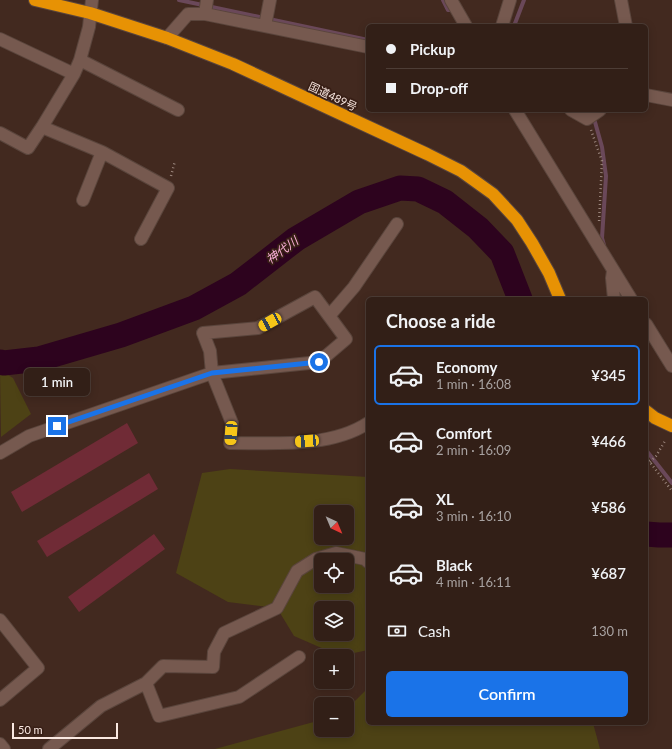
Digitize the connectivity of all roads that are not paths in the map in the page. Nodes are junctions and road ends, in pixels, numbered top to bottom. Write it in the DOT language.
graph roads {
  1 [pos="35,0"];
  2 [pos="92,0"];
  3 [pos="207,0"];
  4 [pos="270,0"];
  5 [pos="451,0"];
  6 [pos="510,0"];
  7 [pos="621,0"];
  8 [pos="90,13"];
  9 [pos="205,14"];
  10 [pos="465,24"];
  11 [pos="503,24"];
  12 [pos="626,24"];
  13 [pos="265,26"];
  14 [pos="167,38"];
  15 [pos="0,39"];
  16 [pos="366,47"];
  17 [pos="80,60"];
  18 [pos="74,74"];
  19 [pos="648,95"];
  20 [pos="672,100"];
  21 [pos="178,110"];
  22 [pos="516,112"];
  23 [pos="575,112"];
  24 [pos="597,112"];
  25 [pos="42,127"];
  26 [pos="0,133"];
  27 [pos="102,152"];
  28 [pos="84,200"];
  29 [pos="397,224"];
  30 [pos="141,239"];
  31 [pos="613,270"];
  32 [pos="559,297"];
  33 [pos="614,297"];
  34 [pos="630,297"];
  35 [pos="329,316"];
  36 [pos="648,327"];
  37 [pos="672,366"];
  38 [pos="212,373"];
  39 [pos="648,413"];
  40 [pos="366,424"];
  41 [pos="672,426"];
  42 [pos="0,453"];
  43 [pos="366,560"];
  44 [pos="0,620"];
  45 [pos="299,656"];
  46 [pos="146,683"];
  47 [pos="0,700"];
  48 [pos="0,744"];
  49 [pos="4,749"];
  50 [pos="49,749"];
  1 -- 8 [label="highway, 国道489号"];
  2 -- 8 [label="street"];
  3 -- 9 [label="street"];
  4 -- 13 [label="street"];
  5 -- 10 [label="street"];
  6 -- 11 [label="street"];
  7 -- 12 [label="street"];
  8 -- 14 [label="highway, 国道489号"];
  8 -- 17 [label="street"];
  9 -- 13 [label="street"];
  9 -- 14 [label="street"];
  13 -- 16 [label="street"];
  14 -- 32 [label="highway, 国道489号"];
  15 -- 18 [label="street"];
  17 -- 18 [label="street"];
  17 -- 21 [label="street"];
  18 -- 25 [label="street"];
  19 -- 20 [label="street"];
  22 -- 31 [label="street"];
  23 -- 24 [label="street"];
  25 -- 26 [label="street"];
  25 -- 27 [label="street"];
  27 -- 28 [label="street"];
  27 -- 30 [label="street"];
  29 -- 35 [label="street"];
  31 -- 33 [label="street"];
  31 -- 34 [label="street"];
  35 -- 38 [label="street"];
  35 -- 38 [label="street"];
  36 -- 37 [label="street"];
  38 -- 40 [label="street"];
  38 -- 42 [label="street"];
  39 -- 41 [label="highway"];
  43 -- 46 [label="street"];
  44 -- 47 [label="street"];
  45 -- 46 [label="street"];
  46 -- 50 [label="street"];
  48 -- 49 [label="street"];
}
